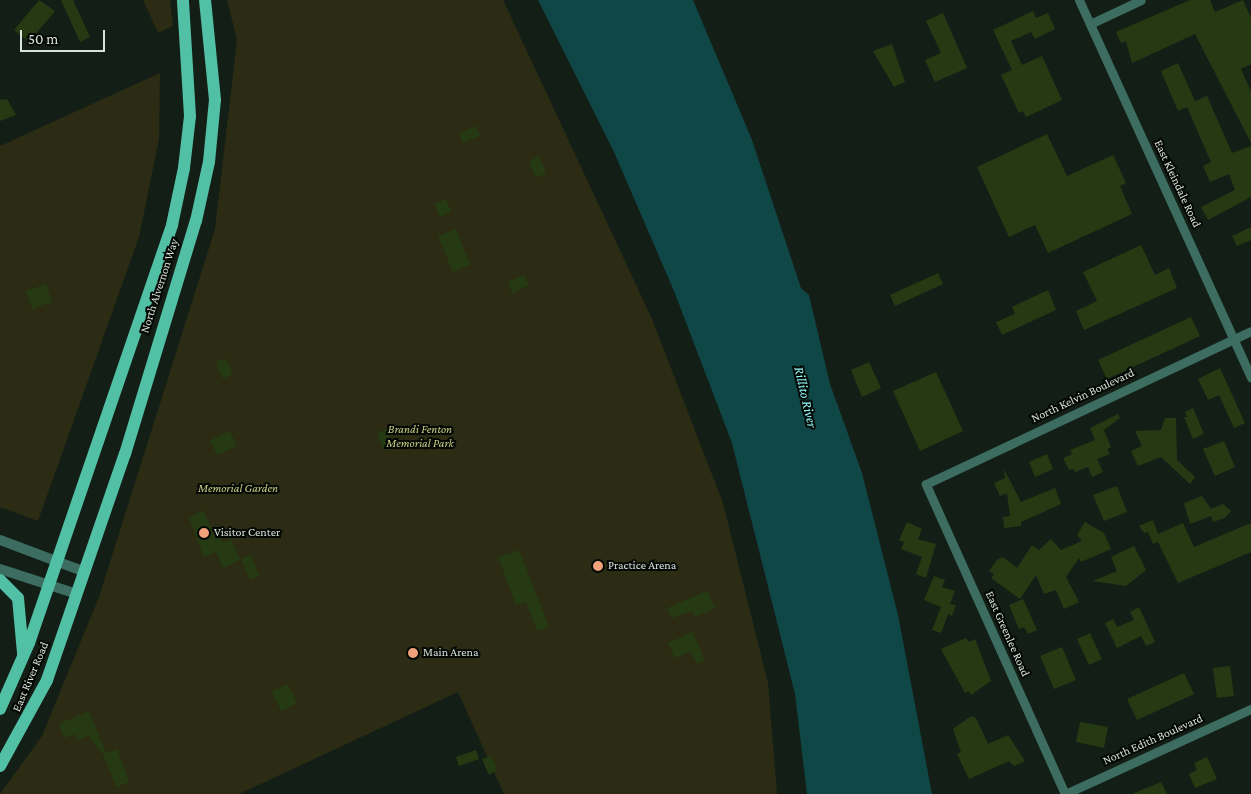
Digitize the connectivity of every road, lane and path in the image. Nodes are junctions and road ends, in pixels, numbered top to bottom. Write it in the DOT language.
graph roads {
  1 [pos="183,0"];
  2 [pos="206,0"];
  3 [pos="1079,0"];
  4 [pos="1141,0"];
  5 [pos="1090,24"];
  6 [pos="1251,331"];
  7 [pos="1234,339"];
  8 [pos="1251,378"];
  9 [pos="926,484"];
  10 [pos="0,540"];
  11 [pos="56,562"];
  12 [pos="0,569"];
  13 [pos="84,572"];
  14 [pos="0,580"];
  15 [pos="48,585"];
  16 [pos="77,594"];
  17 [pos="23,657"];
  18 [pos="0,709"];
  19 [pos="1251,709"];
  20 [pos="0,766"];
  21 [pos="1065,794"];
  1 -- 11 [label="main road, North Alvernon Way"];
  2 -- 13 [label="main road, North Alvernon Way"];
  3 -- 5 [label="street, East Kleindale Road"];
  4 -- 5 [label="street"];
  5 -- 7 [label="street, East Kleindale Road"];
  6 -- 7 [label="street, North Kelvin Boulevard"];
  7 -- 8 [label="street, East Kleindale Road"];
  7 -- 9 [label="street, North Kelvin Boulevard"];
  9 -- 21 [label="street, East Greenlee Road"];
  10 -- 11 [label="street"];
  11 -- 13 [label="street"];
  11 -- 15 [label="main road, North Alvernon Way"];
  12 -- 15 [label="street"];
  13 -- 16 [label="main road, North Alvernon Way"];
  14 -- 17 [label="main road"];
  15 -- 16 [label="street"];
  15 -- 17 [label="main road, East River Road"];
  16 -- 20 [label="main road, East River Road"];
  17 -- 18 [label="main road, East River Road"];
  19 -- 21 [label="street, North Edith Boulevard"];
}
